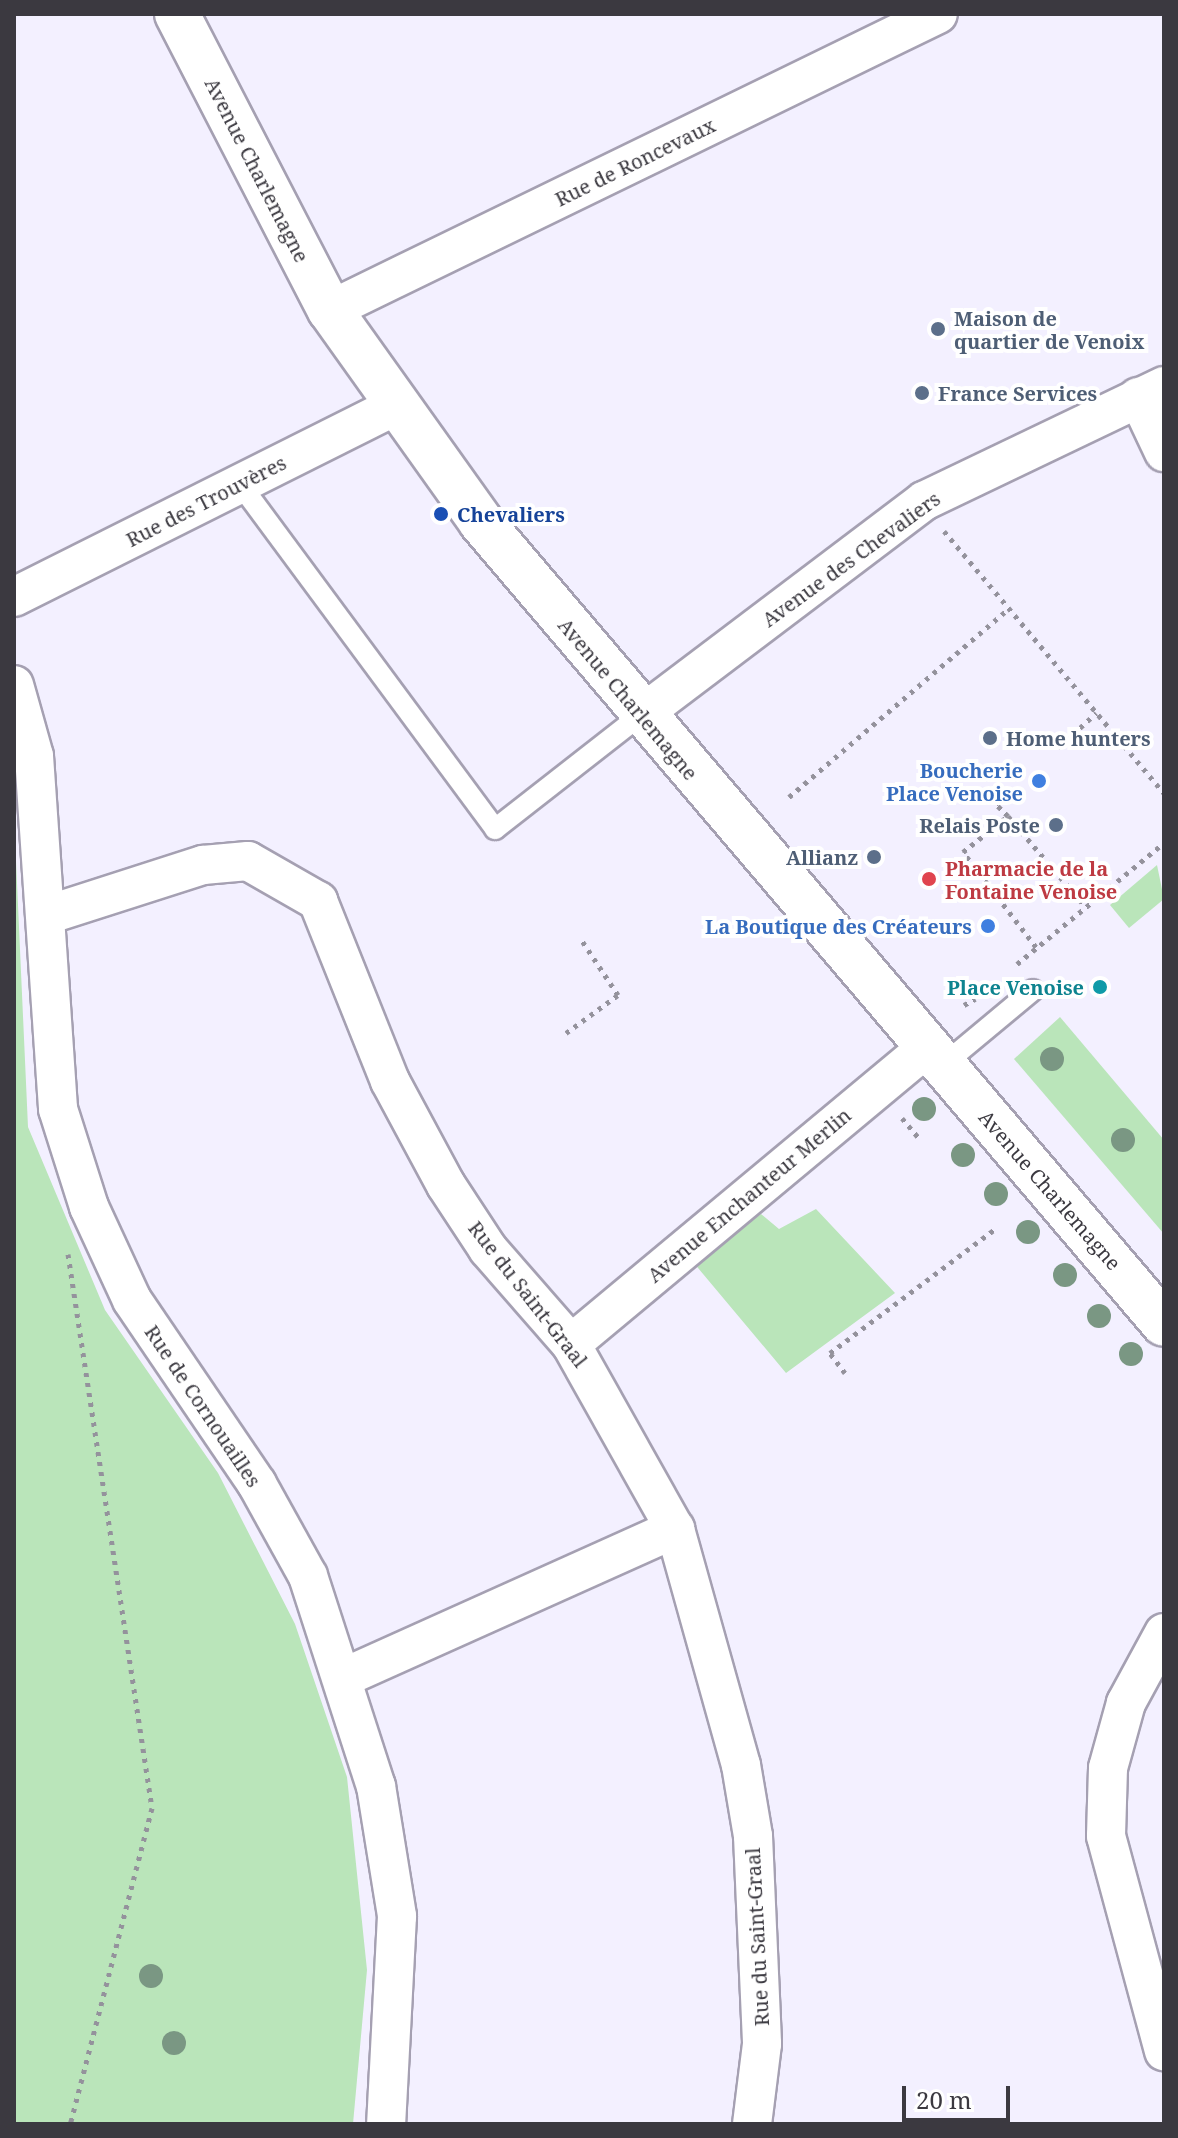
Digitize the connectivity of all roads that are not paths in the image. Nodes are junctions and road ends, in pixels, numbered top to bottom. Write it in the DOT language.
graph roads {
  1 [pos="177,14"];
  2 [pos="938,14"];
  3 [pos="330,310"];
  4 [pos="1151,392"];
  5 [pos="397,405"];
  6 [pos="1164,452"];
  7 [pos="240,484"];
  8 [pos="14,597"];
  9 [pos="14,685"];
  10 [pos="641,715"];
  11 [pos="47,915"];
  12 [pos="1033,990"];
  13 [pos="936,1056"];
  14 [pos="1164,1324"];
  15 [pos="571,1344"];
  16 [pos="675,1529"];
  17 [pos="1164,1633"];
  18 [pos="345,1677"];
  19 [pos="1164,2051"];
  20 [pos="386,2124"];
  21 [pos="752,2124"];
  1 -- 3 [label="street, Avenue Charlemagne"];
  2 -- 3 [label="street, Rue de Roncevaux"];
  3 -- 5 [label="street, Avenue Charlemagne"];
  4 -- 6 [label="street"];
  4 -- 10 [label="street, Avenue des Chevaliers"];
  5 -- 7 [label="street, Rue des Trouvères"];
  5 -- 10 [label="street, Avenue Charlemagne"];
  7 -- 8 [label="street, Rue des Trouvères"];
  7 -- 10 [label="lane"];
  9 -- 11 [label="street, Rue de Cornouailles"];
  10 -- 13 [label="street, Avenue Charlemagne"];
  11 -- 15 [label="street, Rue du Saint-Graal"];
  11 -- 18 [label="street, Rue de Cornouailles"];
  12 -- 13 [label="lane"];
  13 -- 14 [label="street, Avenue Charlemagne"];
  13 -- 15 [label="street, Avenue Enchanteur Merlin"];
  15 -- 16 [label="street, Rue du Saint-Graal"];
  16 -- 18 [label="street"];
  16 -- 21 [label="street, Rue du Saint-Graal"];
  17 -- 19 [label="street"];
  18 -- 20 [label="street, Rue de Cornouailles"];
}
